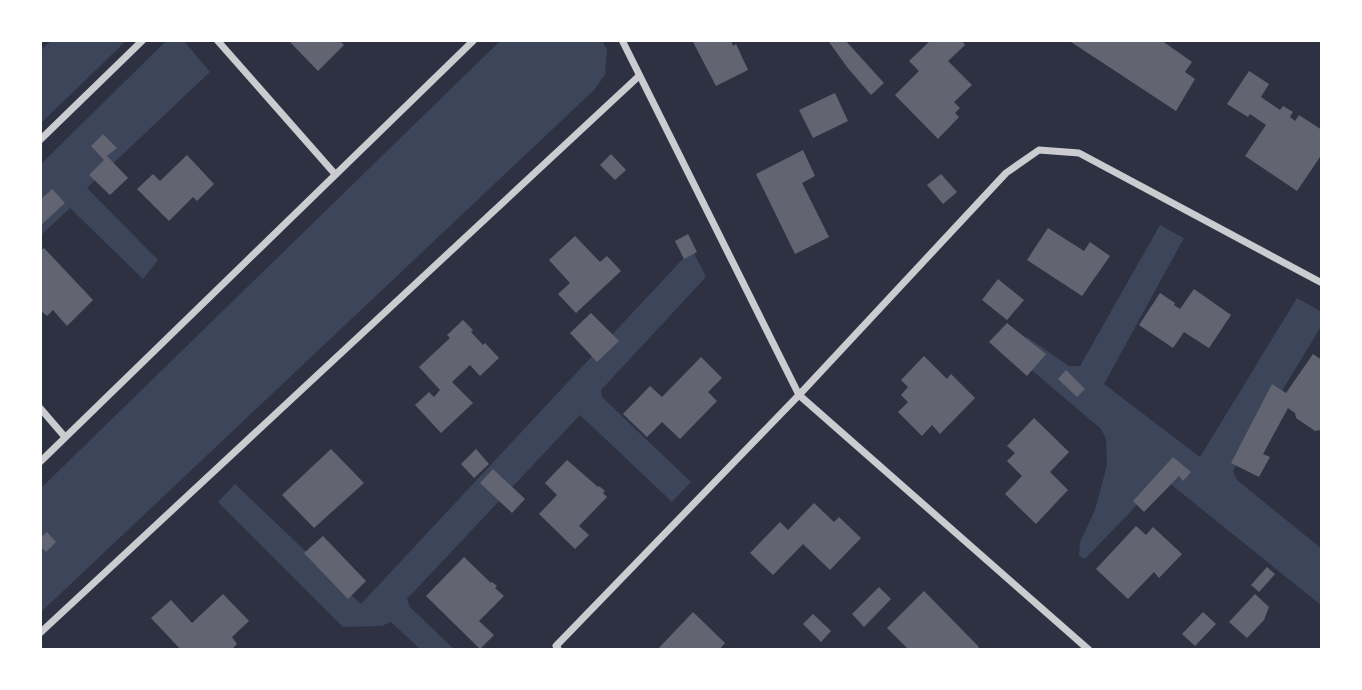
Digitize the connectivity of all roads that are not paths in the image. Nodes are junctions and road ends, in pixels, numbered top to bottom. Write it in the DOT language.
graph roads {
  1 [pos="143,40"];
  2 [pos="218,40"];
  3 [pos="474,40"];
  4 [pos="622,40"];
  5 [pos="639,76"];
  6 [pos="40,140"];
  7 [pos="335,174"];
  8 [pos="1322,284"];
  9 [pos="799,395"];
  10 [pos="40,408"];
  11 [pos="65,437"];
  12 [pos="40,461"];
  13 [pos="40,633"];
  14 [pos="556,649"];
  15 [pos="1089,650"];
  1 -- 6 [label="street"];
  2 -- 7 [label="street"];
  3 -- 7 [label="street"];
  4 -- 5 [label="street"];
  5 -- 9 [label="street"];
  5 -- 13 [label="street"];
  7 -- 11 [label="street"];
  8 -- 9 [label="street"];
  9 -- 14 [label="street"];
  9 -- 15 [label="street"];
  10 -- 11 [label="street"];
  11 -- 12 [label="street"];
}
